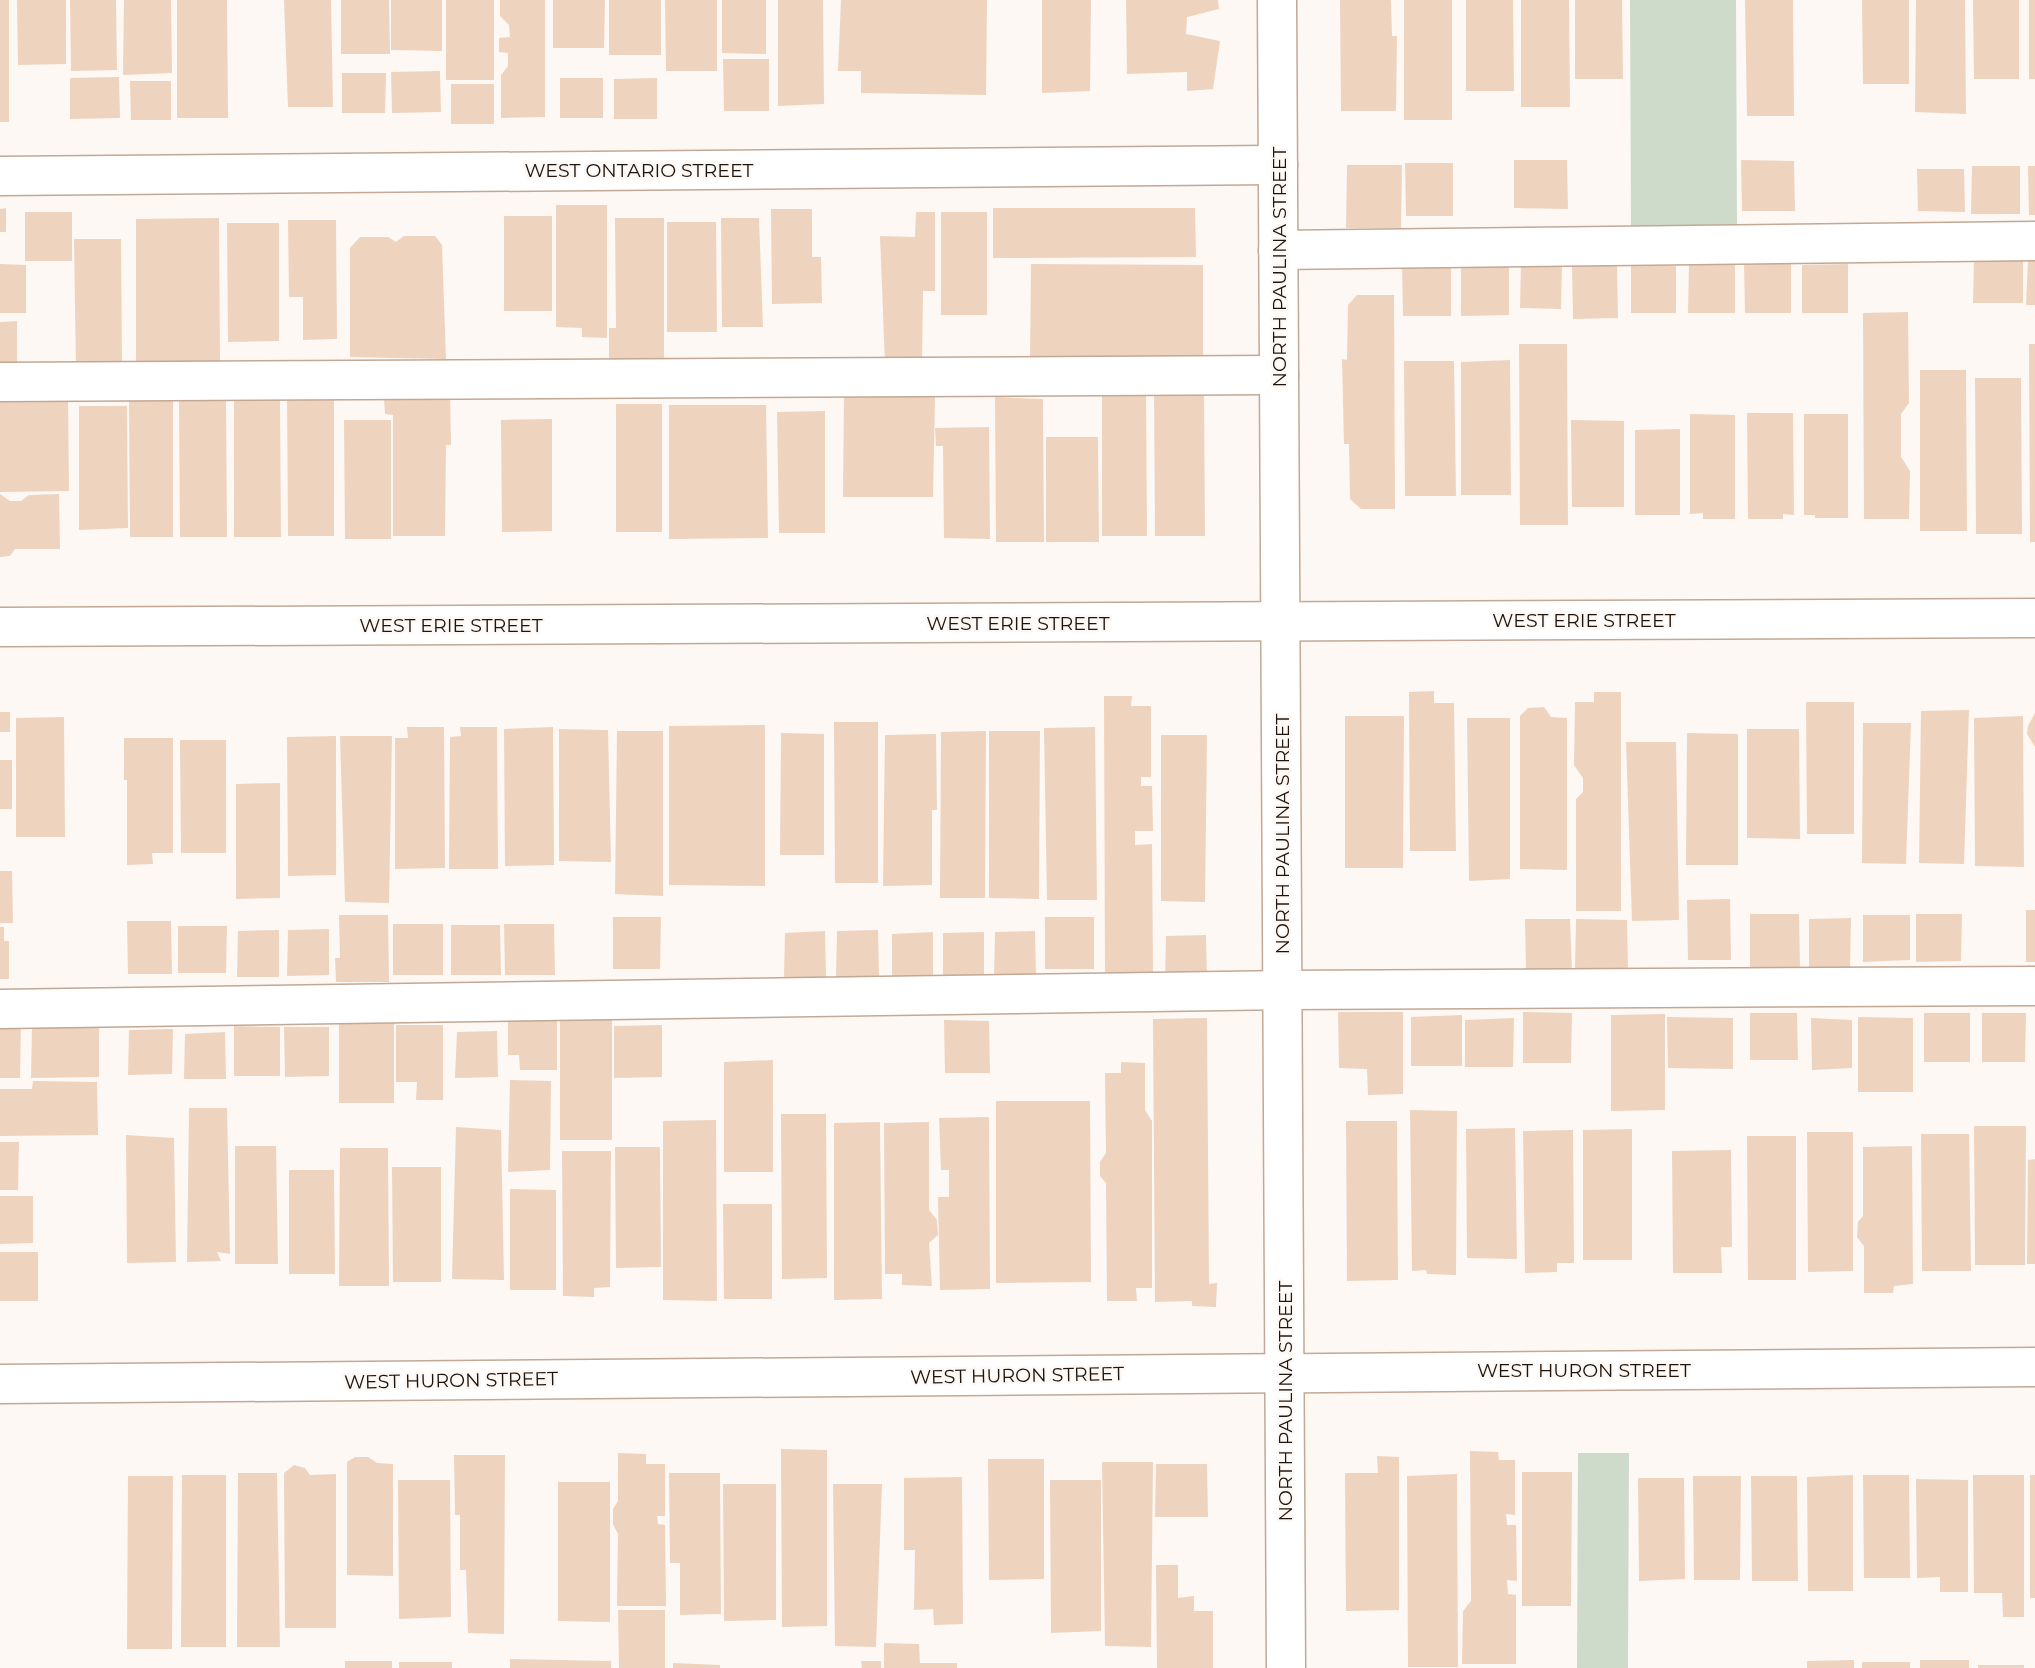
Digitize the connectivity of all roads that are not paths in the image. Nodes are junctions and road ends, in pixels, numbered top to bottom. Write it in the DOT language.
graph roads {
  1 [pos="1277,0"];
  2 [pos="1278,165"];
  3 [pos="0,176"];
  4 [pos="2035,241"];
  5 [pos="1278,250"];
  6 [pos="1279,375"];
  7 [pos="0,382"];
  8 [pos="2035,618"];
  9 [pos="1280,621"];
  10 [pos="0,628"];
  11 [pos="2035,986"];
  12 [pos="1283,990"];
  13 [pos="0,1009"];
  14 [pos="2035,1367"];
  15 [pos="1285,1372"];
  16 [pos="0,1384"];
  17 [pos="1286,1668"];
  1 -- 2 [label="street, NORTH PAULINA STREET"];
  2 -- 3 [label="street, WEST ONTARIO STREET"];
  2 -- 5 [label="street, NORTH PAULINA STREET"];
  4 -- 5 [label="street"];
  5 -- 6 [label="street, NORTH PAULINA STREET"];
  6 -- 7 [label="street"];
  6 -- 9 [label="street, NORTH PAULINA STREET"];
  8 -- 9 [label="street, WEST ERIE STREET"];
  9 -- 10 [label="street, WEST ERIE STREET"];
  9 -- 12 [label="street, NORTH PAULINA STREET"];
  11 -- 12 [label="street"];
  12 -- 13 [label="street"];
  12 -- 15 [label="street, NORTH PAULINA STREET"];
  14 -- 15 [label="street, WEST HURON STREET"];
  15 -- 16 [label="street, WEST HURON STREET"];
  15 -- 17 [label="street, NORTH PAULINA STREET"];
}
